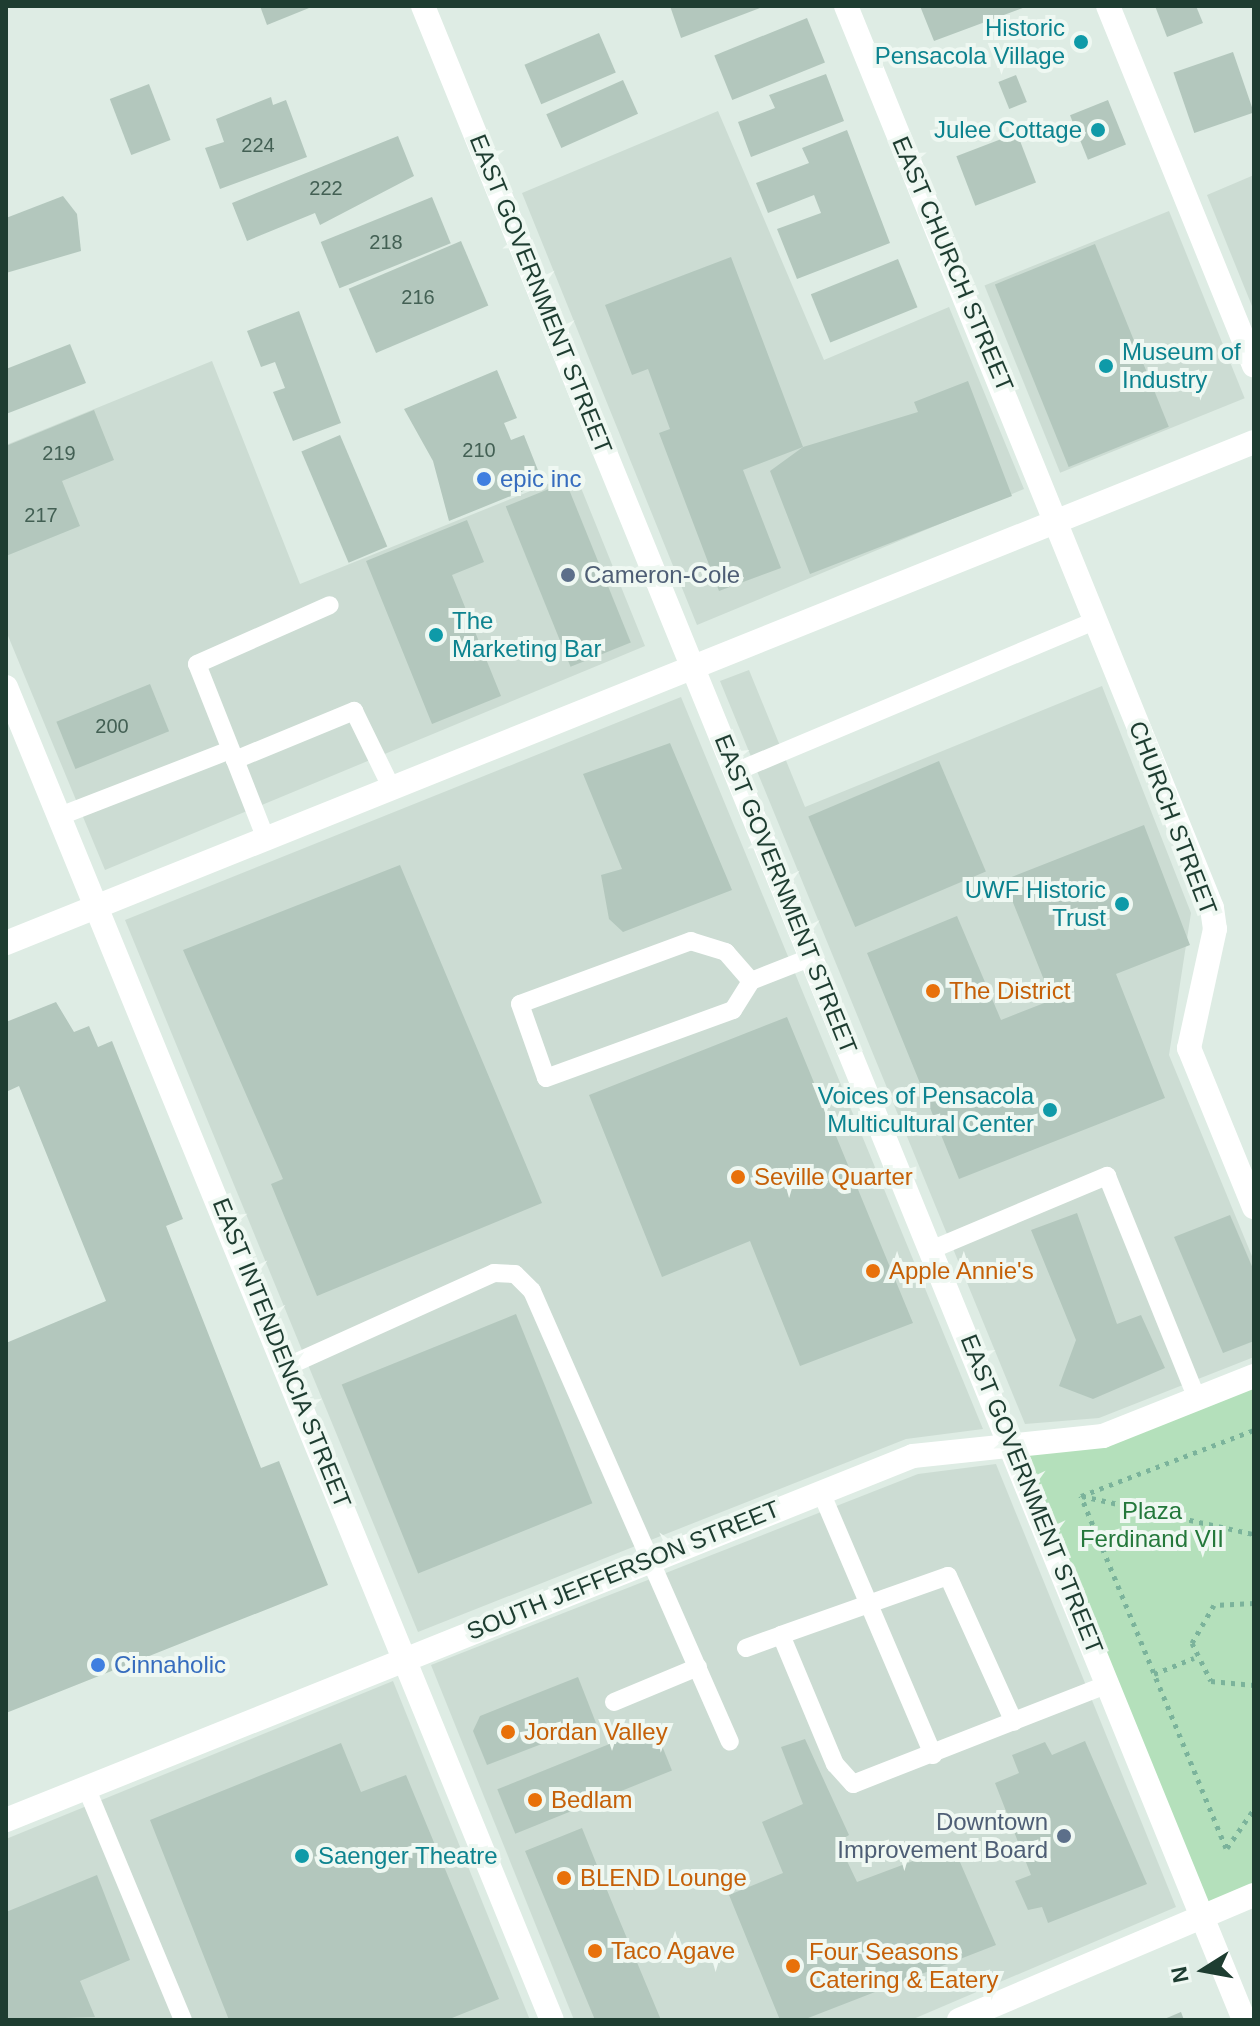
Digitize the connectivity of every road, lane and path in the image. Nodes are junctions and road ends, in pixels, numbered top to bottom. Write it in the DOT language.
graph roads {
  1 [pos="423,6"];
  2 [pos="846,6"];
  3 [pos="1108,6"];
  4 [pos="1254,366"];
  5 [pos="1254,442"];
  6 [pos="1061,522"];
  7 [pos="330,605"];
  8 [pos="1097,620"];
  9 [pos="692,669"];
  10 [pos="6,687"];
  11 [pos="233,755"];
  12 [pos="735,772"];
  13 [pos="392,789"];
  14 [pos="60,816"];
  15 [pos="266,839"];
  16 [pos="97,906"];
  17 [pos="6,943"];
  18 [pos="812,957"];
  19 [pos="751,981"];
  20 [pos="1254,1207"];
  21 [pos="933,1249"];
  22 [pos="288,1366"];
  23 [pos="1254,1376"];
  24 [pos="1197,1399"];
  25 [pos="1254,1430"];
  26 [pos="1011,1444"];
  27 [pos="821,1492"];
  28 [pos="1081,1496"];
  29 [pos="1254,1534"];
  30 [pos="650,1560"];
  31 [pos="867,1602"];
  32 [pos="1254,1603"];
  33 [pos="781,1635"];
  34 [pos="746,1648"];
  35 [pos="405,1656"];
  36 [pos="1194,1658"];
  37 [pos="698,1667"];
  38 [pos="1154,1674"];
  39 [pos="1108,1684"];
  40 [pos="1254,1685"];
  41 [pos="614,1702"];
  42 [pos="1014,1722"];
  43 [pos="730,1741"];
  44 [pos="933,1755"];
  45 [pos="86,1787"];
  46 [pos="1254,1809"];
  47 [pos="6,1820"];
  48 [pos="1254,1895"];
  49 [pos="1202,1916"];
  50 [pos="183,2020"];
  51 [pos="552,2020"];
  52 [pos="959,2020"];
  53 [pos="1244,2020"];
  1 -- 9 [label="street, EAST GOVERNMENT STREET"];
  2 -- 6 [label="street, EAST CHURCH STREET"];
  3 -- 4 [label="street"];
  5 -- 6 [label="street"];
  6 -- 8 [label="street, CHURCH STREET"];
  6 -- 9 [label="street"];
  7 -- 11 [label="lane"];
  8 -- 12 [label="lane"];
  8 -- 20 [label="street, CHURCH STREET"];
  9 -- 12 [label="street, EAST GOVERNMENT STREET"];
  9 -- 13 [label="street"];
  10 -- 14 [label="street, EAST INTENDENCIA STREET"];
  11 -- 13 [label="lane"];
  11 -- 14 [label="lane"];
  11 -- 15 [label="lane"];
  12 -- 18 [label="street, EAST GOVERNMENT STREET"];
  13 -- 15 [label="street"];
  14 -- 16 [label="street, EAST INTENDENCIA STREET"];
  15 -- 16 [label="street"];
  16 -- 17 [label="street"];
  16 -- 22 [label="street, EAST INTENDENCIA STREET"];
  18 -- 19 [label="lane"];
  18 -- 21 [label="street, EAST GOVERNMENT STREET"];
  19 -- 19 [label="lane"];
  21 -- 24 [label="lane"];
  21 -- 26 [label="street, EAST GOVERNMENT STREET"];
  22 -- 30 [label="lane"];
  22 -- 35 [label="street, EAST INTENDENCIA STREET"];
  23 -- 24 [label="street, SOUTH JEFFERSON STREET"];
  24 -- 26 [label="street, SOUTH JEFFERSON STREET"];
  25 -- 28 [label="path"];
  26 -- 27 [label="street, SOUTH JEFFERSON STREET"];
  26 -- 39 [label="street, EAST GOVERNMENT STREET"];
  27 -- 30 [label="street, SOUTH JEFFERSON STREET"];
  27 -- 31 [label="lane"];
  28 -- 29 [label="path"];
  28 -- 38 [label="path"];
  30 -- 35 [label="street, SOUTH JEFFERSON STREET"];
  30 -- 37 [label="lane"];
  31 -- 33 [label="lane"];
  31 -- 42 [label="lane"];
  31 -- 44 [label="lane"];
  32 -- 36 [label="path"];
  33 -- 34 [label="lane"];
  33 -- 44 [label="lane"];
  35 -- 45 [label="street, SOUTH JEFFERSON STREET"];
  35 -- 51 [label="street, EAST INTENDENCIA STREET"];
  36 -- 38 [label="path"];
  36 -- 40 [label="path"];
  37 -- 41 [label="lane"];
  37 -- 43 [label="lane"];
  38 -- 46 [label="path"];
  39 -- 42 [label="lane"];
  39 -- 49 [label="street, EAST GOVERNMENT STREET"];
  42 -- 44 [label="lane"];
  45 -- 47 [label="street, SOUTH JEFFERSON STREET"];
  45 -- 50 [label="lane"];
  48 -- 49 [label="street"];
  49 -- 52 [label="street"];
  49 -- 53 [label="street, EAST GOVERNMENT STREET"];
}
